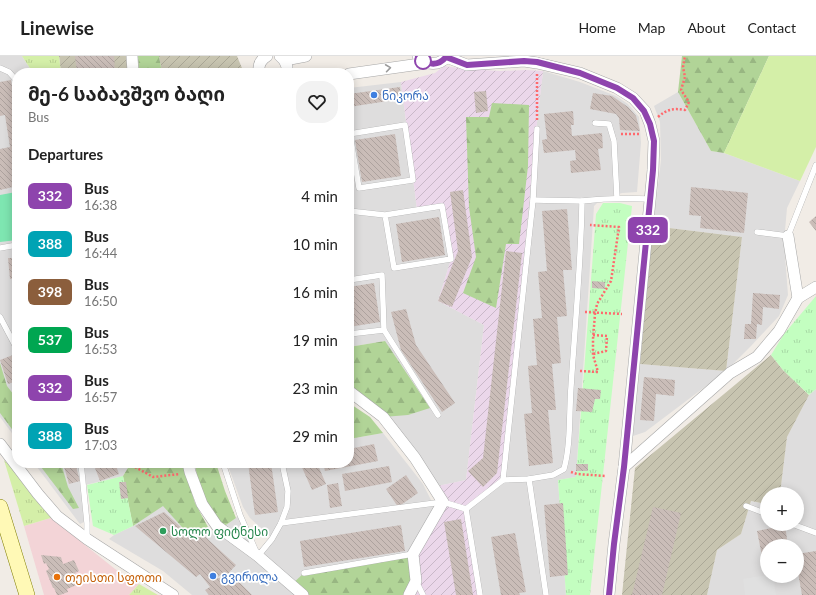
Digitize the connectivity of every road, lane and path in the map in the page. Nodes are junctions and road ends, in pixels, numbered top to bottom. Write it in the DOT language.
graph roads {
  1 [pos="132,56"];
  2 [pos="306,56"];
  3 [pos="685,56"];
  4 [pos="447,57"];
  5 [pos="261,58"];
  6 [pos="282,58"];
  7 [pos="423,59"];
  8 [pos="537,62"];
  9 [pos="0,68"];
  10 [pos="133,68"];
  11 [pos="259,68"];
  12 [pos="288,68"];
  13 [pos="354,73"];
  14 [pos="12,75"];
  15 [pos="537,114"];
  16 [pos="595,123"];
  17 [pos="650,124"];
  18 [pos="537,129"];
  19 [pos="354,133"];
  20 [pos="612,134"];
  21 [pos="640,134"];
  22 [pos="354,158"];
  23 [pos="816,165"];
  24 [pos="617,198"];
  25 [pos="650,199"];
  26 [pos="533,200"];
  27 [pos="582,201"];
  28 [pos="354,212"];
  29 [pos="385,215"];
  30 [pos="582,225"];
  31 [pos="757,232"];
  32 [pos="788,236"];
  33 [pos="12,246"];
  34 [pos="0,248"];
  35 [pos="354,279"];
  36 [pos="816,287"];
  37 [pos="798,298"];
  38 [pos="576,311"];
  39 [pos="595,313"];
  40 [pos="622,314"];
  41 [pos="0,317"];
  42 [pos="384,330"];
  43 [pos="354,333"];
  44 [pos="593,335"];
  45 [pos="12,340"];
  46 [pos="593,354"];
  47 [pos="572,371"];
  48 [pos="354,395"];
  49 [pos="438,415"];
  50 [pos="0,444"];
  51 [pos="12,460"];
  52 [pos="624,467"];
  53 [pos="18,468"];
  54 [pos="82,468"];
  55 [pos="137,468"];
  56 [pos="189,468"];
  57 [pos="225,468"];
  58 [pos="283,468"];
  59 [pos="577,474"];
  60 [pos="606,476"];
  61 [pos="529,479"];
  62 [pos="503,480"];
  63 [pos="443,502"];
  64 [pos="746,506"];
  65 [pos="0,507"];
  66 [pos="466,509"];
  67 [pos="760,511"];
  68 [pos="281,523"];
  69 [pos="804,528"];
  70 [pos="816,533"];
  71 [pos="87,539"];
  72 [pos="413,554"];
  73 [pos="258,556"];
  74 [pos="304,573"];
  75 [pos="416,581"];
  76 [pos="27,595"];
  77 [pos="173,595"];
  78 [pos="303,595"];
  79 [pos="409,595"];
  80 [pos="423,595"];
  81 [pos="480,595"];
  82 [pos="546,595"];
  83 [pos="609,595"];
  1 -- 10 [label="street"];
  2 -- 6 [label="street"];
  3 -- 17 [label="path"];
  4 -- 7 [label="street"];
  4 -- 8 [label="street"];
  5 -- 11 [label="street"];
  6 -- 12 [label="street"];
  13 -- 7 [label="street, one-way"];
  8 -- 15 [label="path"];
  8 -- 17 [label="street"];
  9 -- 14 [label="lane"];
  16 -- 20 [label="lane"];
  17 -- 25 [label="street"];
  18 -- 26 [label="lane"];
  19 -- 22 [label="lane"];
  20 -- 21 [label="path"];
  20 -- 24 [label="lane"];
  23 -- 32 [label="lane"];
  24 -- 25 [label="lane"];
  24 -- 27 [label="lane"];
  25 -- 52 [label="street"];
  26 -- 27 [label="lane"];
  26 -- 62 [label="lane"];
  27 -- 30 [label="lane"];
  28 -- 29 [label="lane"];
  29 -- 29 [label="lane"];
  30 -- 38 [label="lane"];
  30 -- 39 [label="path"];
  31 -- 32 [label="lane"];
  32 -- 37 [label="street"];
  33 -- 34 [label="lane"];
  35 -- 42 [label="lane"];
  36 -- 37 [label="street"];
  37 -- 52 [label="street"];
  38 -- 39 [label="path"];
  38 -- 47 [label="lane"];
  39 -- 40 [label="path"];
  39 -- 44 [label="path"];
  41 -- 45 [label="lane"];
  42 -- 43 [label="lane"];
  42 -- 49 [label="lane"];
  44 -- 46 [label="path"];
  44 -- 46 [label="path"];
  46 -- 47 [label="path"];
  47 -- 61 [label="lane"];
  48 -- 63 [label="street"];
  50 -- 51 [label="street"];
  52 -- 83 [label="street"];
  53 -- 71 [label="street"];
  54 -- 71 [label="lane"];
  55 -- 56 [label="path"];
  56 -- 73 [label="street"];
  57 -- 73 [label="lane"];
  58 -- 68 [label="lane"];
  59 -- 60 [label="path"];
  61 -- 62 [label="lane"];
  61 -- 82 [label="lane"];
  62 -- 66 [label="lane"];
  63 -- 66 [label="lane"];
  63 -- 68 [label="lane"];
  63 -- 72 [label="street"];
  64 -- 67 [label="lane"];
  65 -- 76 [label="main road"];
  66 -- 81 [label="lane"];
  68 -- 73 [label="lane"];
  69 -- 70 [label="lane"];
  71 -- 77 [label="street"];
  72 -- 74 [label="lane"];
  72 -- 75 [label="street"];
  73 -- 78 [label="street"];
  75 -- 79 [label="street"];
  75 -- 80 [label="lane"];
}
